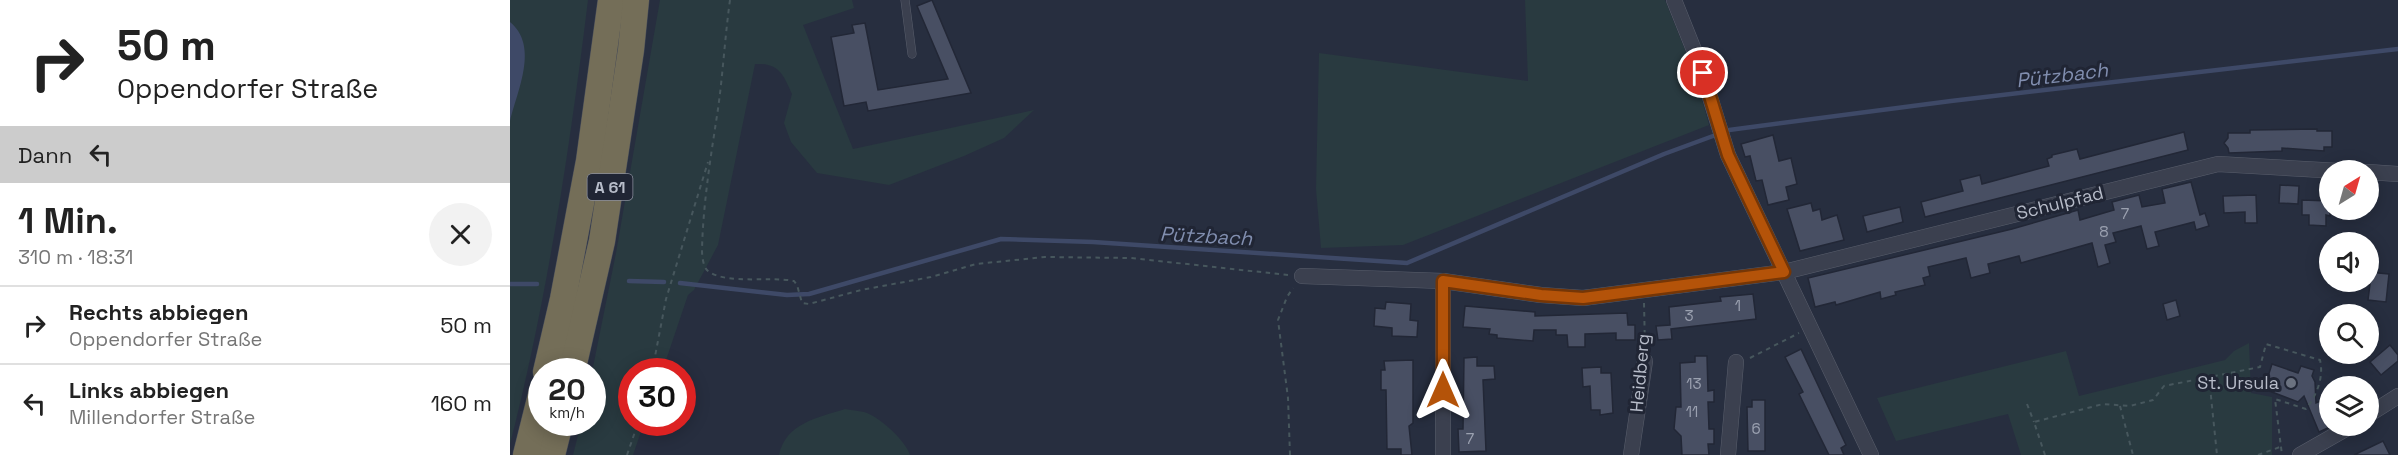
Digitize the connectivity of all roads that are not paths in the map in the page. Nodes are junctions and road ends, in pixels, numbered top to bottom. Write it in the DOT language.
graph roads {
  1 [pos="611,0"];
  2 [pos="636,0"];
  3 [pos="904,0"];
  4 [pos="1674,0"];
  5 [pos="912,54"];
  6 [pos="2319,170"];
  7 [pos="2379,173"];
  8 [pos="2398,174"];
  9 [pos="1784,272"];
  10 [pos="1302,276"];
  11 [pos="1443,281"];
  12 [pos="549,358"];
  13 [pos="575,358"];
  14 [pos="1645,361"];
  15 [pos="1736,362"];
  16 [pos="2398,396"];
  17 [pos="2379,408"];
  18 [pos="531,436"];
  19 [pos="557,436"];
  20 [pos="2333,436"];
  21 [pos="526,455"];
  22 [pos="552,455"];
  23 [pos="1443,455"];
  24 [pos="1631,455"];
  25 [pos="1728,455"];
  26 [pos="1870,455"];
  27 [pos="2300,455"];
  1 -- 12 [label="highway, A 61"];
  2 -- 13 [label="highway, A 61"];
  3 -- 5 [label="lane"];
  4 -- 9 [label="street"];
  6 -- 9 [label="street, Schulpfad"];
  7 -- 8 [label="street"];
  9 -- 11 [label="street, Schulpfad"];
  9 -- 26 [label="street"];
  10 -- 11 [label="street, Schulpfad"];
  11 -- 23 [label="street"];
  14 -- 24 [label="street, Heidberg"];
  15 -- 25 [label="street"];
  16 -- 17 [label="street"];
  18 -- 21 [label="highway"];
  19 -- 22 [label="highway"];
  20 -- 27 [label="street"];
}
